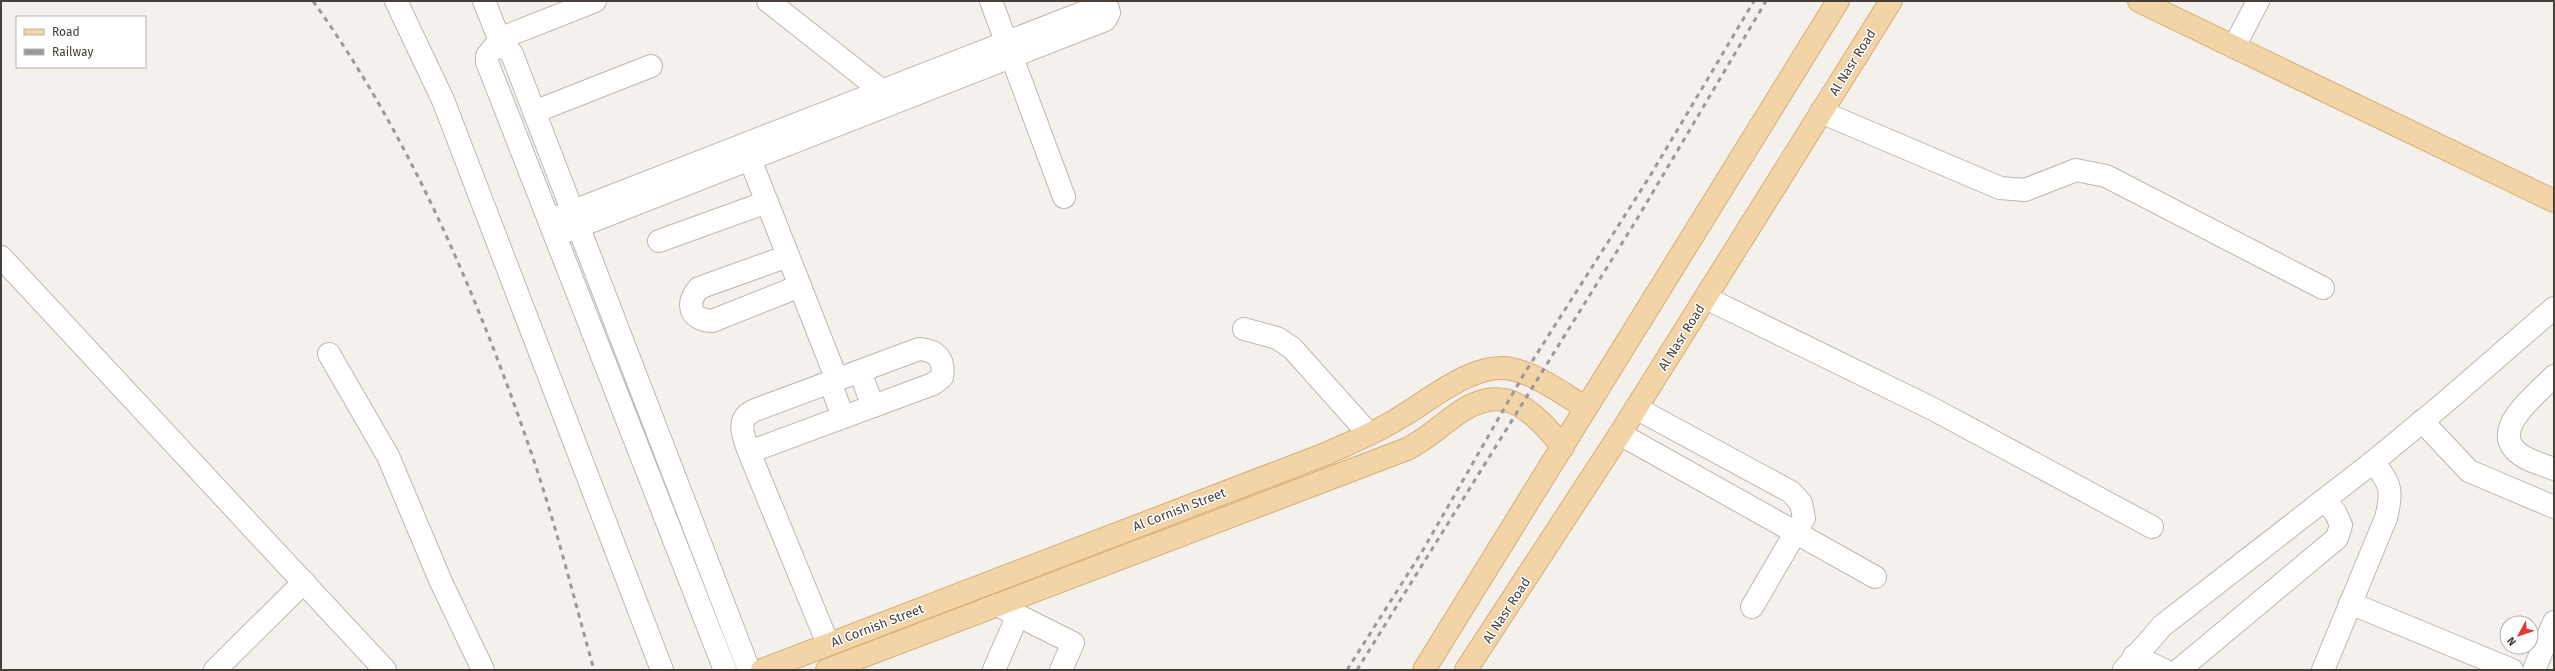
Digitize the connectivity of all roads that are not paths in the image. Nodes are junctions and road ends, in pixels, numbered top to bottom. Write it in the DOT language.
graph roads {
  1 [pos="396,1"];
  2 [pos="484,1"];
  3 [pos="596,1"];
  4 [pos="768,1"];
  5 [pos="990,1"];
  6 [pos="1838,1"];
  7 [pos="1891,1"];
  8 [pos="2139,1"];
  9 [pos="2258,1"];
  10 [pos="501,43"];
  11 [pos="2234,47"];
  12 [pos="1009,49"];
  13 [pos="651,66"];
  14 [pos="874,99"];
  15 [pos="534,112"];
  16 [pos="1821,112"];
  17 [pos="746,155"];
  18 [pos="1064,197"];
  19 [pos="2554,201"];
  20 [pos="767,202"];
  21 [pos="575,219"];
  22 [pos="552,228"];
  23 [pos="659,241"];
  24 [pos="788,256"];
  25 [pos="1,257"];
  26 [pos="800,286"];
  27 [pos="2323,288"];
  28 [pos="1706,298"];
  29 [pos="2554,308"];
  30 [pos="1244,329"];
  31 [pos="329,354"];
  32 [pos="860,372"];
  33 [pos="2554,376"];
  34 [pos="834,381"];
  35 [pos="872,406"];
  36 [pos="1586,408"];
  37 [pos="1636,408"];
  38 [pos="843,417"];
  39 [pos="2422,421"];
  40 [pos="1369,434"];
  41 [pos="1620,434"];
  42 [pos="1563,447"];
  43 [pos="749,452"];
  44 [pos="2526,458"];
  45 [pos="1378,460"];
  46 [pos="2373,462"];
  47 [pos="670,464"];
  48 [pos="2554,470"];
  49 [pos="648,473"];
  50 [pos="2513,490"];
  51 [pos="2324,500"];
  52 [pos="2554,507"];
  53 [pos="2152,527"];
  54 [pos="1795,533"];
  55 [pos="1875,577"];
  56 [pos="714,581"];
  57 [pos="304,582"];
  58 [pos="693,589"];
  59 [pos="2350,603"];
  60 [pos="997,605"];
  61 [pos="1752,608"];
  62 [pos="1018,615"];
  63 [pos="2554,622"];
  64 [pos="828,644"];
  65 [pos="2129,663"];
  66 [pos="784,666"];
  67 [pos="215,670"];
  68 [pos="385,670"];
  69 [pos="483,670"];
  70 [pos="662,670"];
  71 [pos="725,670"];
  72 [pos="749,670"];
  73 [pos="762,670"];
  74 [pos="827,670"];
  75 [pos="994,670"];
  76 [pos="1061,670"];
  77 [pos="1424,670"];
  78 [pos="1466,670"];
  79 [pos="2164,670"];
  80 [pos="2179,670"];
  81 [pos="2323,670"];
  82 [pos="2512,670"];
  83 [pos="2534,670"];
  1 -- 70 [label="street"];
  2 -- 10 [label="street"];
  3 -- 10 [label="street"];
  4 -- 14 [label="street"];
  5 -- 12 [label="street"];
  6 -- 36 [label="main road"];
  7 -- 16 [label="main road, Al Nasr Road"];
  8 -- 11 [label="main road"];
  9 -- 11 [label="street"];
  10 -- 15 [label="street"];
  10 -- 22 [label="street"];
  11 -- 19 [label="main road"];
  12 -- 14 [label="street"];
  12 -- 18 [label="street"];
  13 -- 15 [label="street"];
  14 -- 17 [label="street"];
  15 -- 21 [label="street"];
  16 -- 27 [label="street"];
  16 -- 28 [label="main road, Al Nasr Road"];
  17 -- 20 [label="street"];
  17 -- 21 [label="street"];
  20 -- 23 [label="street"];
  20 -- 24 [label="street"];
  21 -- 22 [label="street"];
  21 -- 47 [label="street"];
  22 -- 49 [label="street"];
  24 -- 26 [label="street"];
  24 -- 26 [label="street"];
  25 -- 57 [label="street"];
  26 -- 34 [label="street"];
  28 -- 37 [label="main road, Al Nasr Road"];
  28 -- 53 [label="street"];
  29 -- 39 [label="street"];
  30 -- 40 [label="street"];
  31 -- 69 [label="street"];
  32 -- 34 [label="street"];
  32 -- 35 [label="street"];
  32 -- 35 [label="street"];
  33 -- 44 [label="street"];
  34 -- 38 [label="street"];
  34 -- 43 [label="street"];
  35 -- 38 [label="street"];
  36 -- 40 [label="main road, Al Cornish Street"];
  36 -- 42 [label="main road"];
  37 -- 41 [label="main road, Al Nasr Road"];
  37 -- 54 [label="street"];
  38 -- 43 [label="street"];
  39 -- 46 [label="street"];
  39 -- 50 [label="street"];
  40 -- 45 [label="main road"];
  40 -- 64 [label="main road, Al Cornish Street"];
  41 -- 54 [label="street"];
  41 -- 78 [label="main road, Al Nasr Road"];
  42 -- 45 [label="main road, Al Cornish Street"];
  42 -- 77 [label="main road"];
  43 -- 64 [label="street"];
  44 -- 48 [label="street"];
  44 -- 50 [label="street"];
  45 -- 60 [label="main road, Al Cornish Street"];
  46 -- 51 [label="street"];
  46 -- 59 [label="street"];
  47 -- 49 [label="street"];
  47 -- 56 [label="street"];
  49 -- 58 [label="street"];
  50 -- 52 [label="street"];
  51 -- 65 [label="street"];
  51 -- 80 [label="street"];
  54 -- 55 [label="street"];
  54 -- 61 [label="street"];
  56 -- 58 [label="street"];
  56 -- 72 [label="street"];
  57 -- 67 [label="street"];
  57 -- 68 [label="street"];
  58 -- 71 [label="street"];
  59 -- 81 [label="street"];
  59 -- 82 [label="street"];
  60 -- 62 [label="street"];
  60 -- 74 [label="main road, Al Cornish Street"];
  62 -- 75 [label="street"];
  62 -- 76 [label="street"];
  63 -- 83 [label="street"];
  64 -- 66 [label="main road, Al Cornish Street"];
  65 -- 79 [label="street"];
  66 -- 73 [label="main road, Al Cornish Street"];
}
